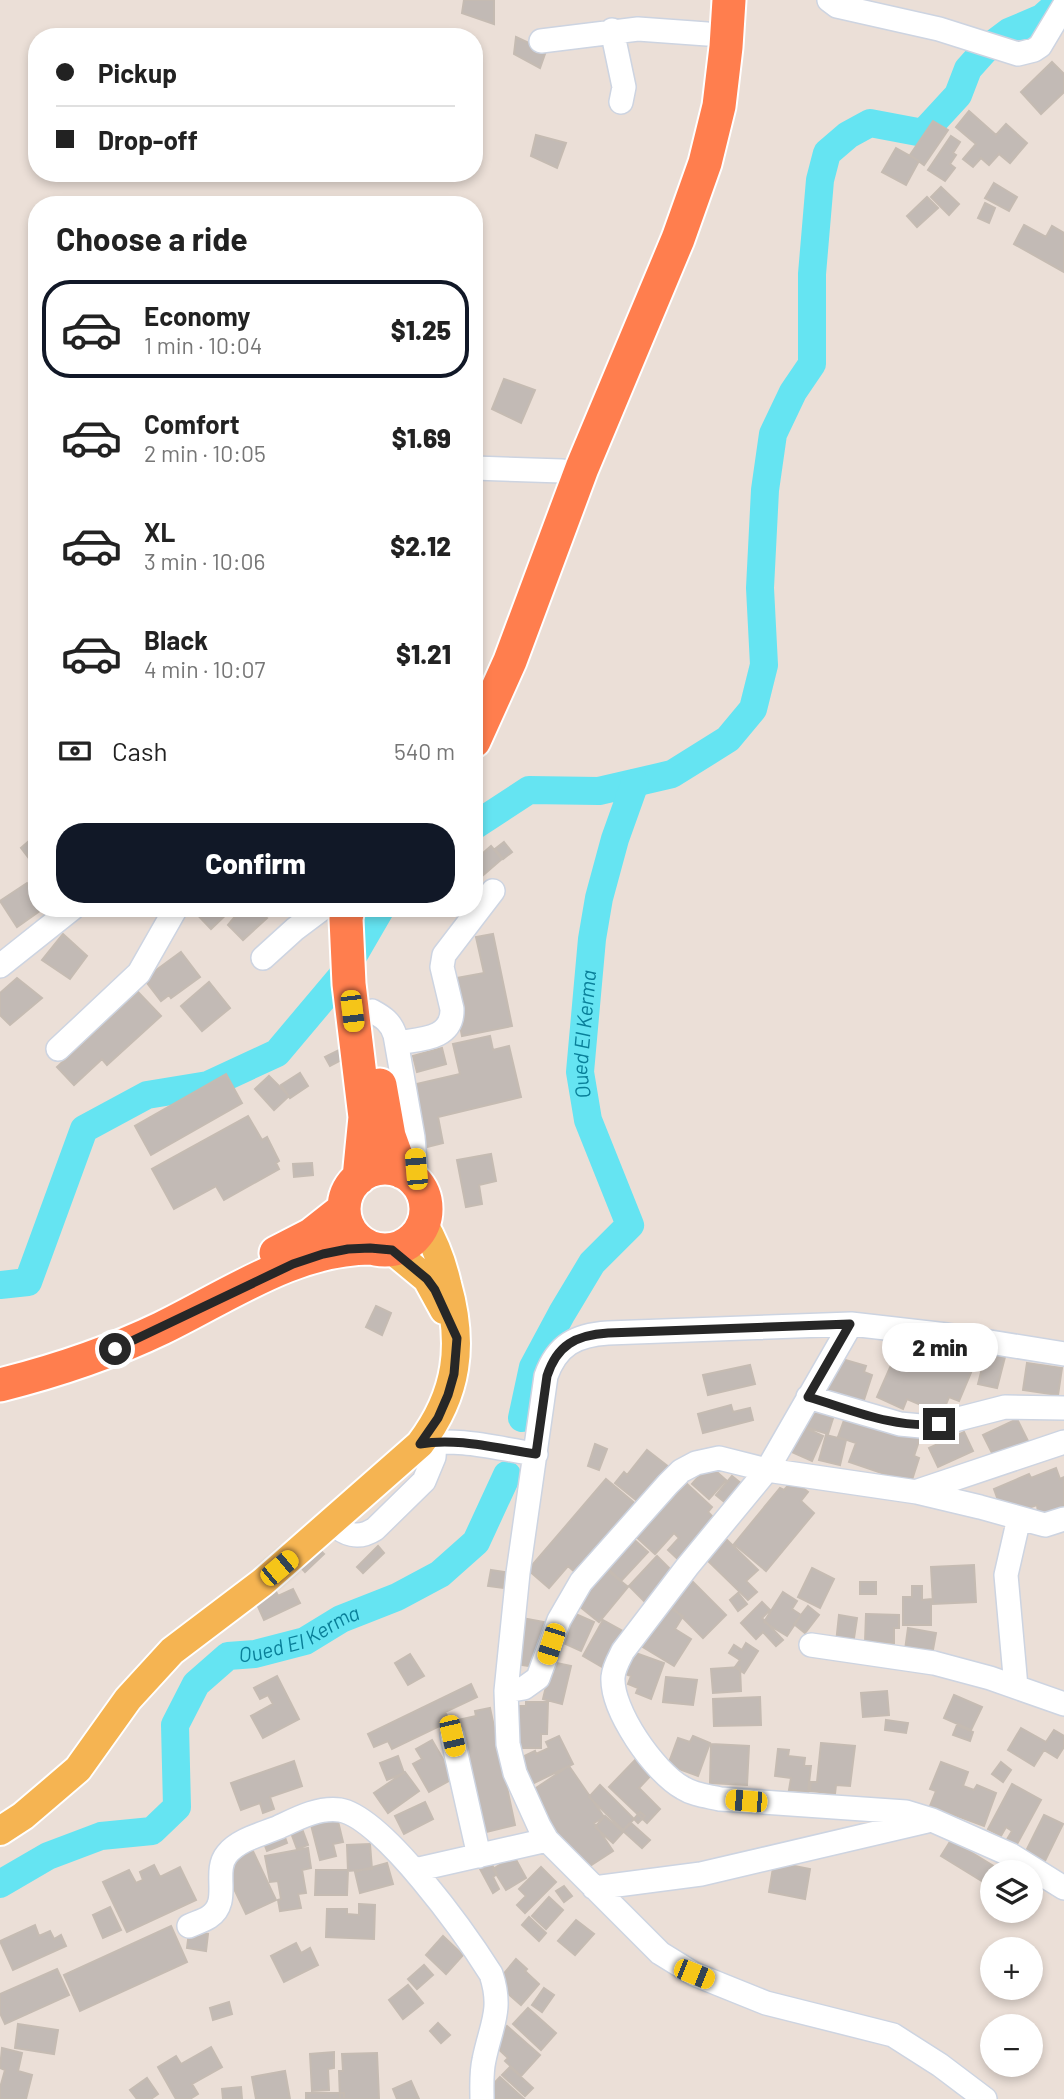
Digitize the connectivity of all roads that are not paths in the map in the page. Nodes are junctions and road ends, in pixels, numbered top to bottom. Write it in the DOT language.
graph roads {
  1 [pos="709,0"];
  2 [pos="729,0"];
  3 [pos="829,0"];
  4 [pos="1064,6"];
  5 [pos="612,30"];
  6 [pos="707,34"];
  7 [pos="541,41"];
  8 [pos="621,102"];
  9 [pos="483,468"];
  10 [pos="562,471"];
  11 [pos="483,674"];
  12 [pos="483,721"];
  13 [pos="493,891"];
  14 [pos="483,904"];
  15 [pos="62,917"];
  16 [pos="171,917"];
  17 [pos="332,917"];
  18 [pos="344,917"];
  19 [pos="473,917"];
  20 [pos="263,958"];
  21 [pos="0,966"];
  22 [pos="363,992"];
  23 [pos="397,1043"];
  24 [pos="58,1049"];
  25 [pos="359,1178"];
  26 [pos="410,1178"];
  27 [pos="344,1209"];
  28 [pos="423,1223"];
  29 [pos="381,1249"];
  30 [pos="850,1324"];
  31 [pos="457,1338"];
  32 [pos="1064,1354"];
  33 [pos="0,1367"];
  34 [pos="0,1385"];
  35 [pos="808,1397"];
  36 [pos="1064,1408"];
  37 [pos="1064,1442"];
  38 [pos="428,1443"];
  39 [pos="536,1454"];
  40 [pos="767,1470"];
  41 [pos="917,1492"];
  42 [pos="1019,1518"];
  43 [pos="1058,1525"];
  44 [pos="811,1645"];
  45 [pos="1016,1687"];
  46 [pos="506,1691"];
  47 [pos="1064,1704"];
  48 [pos="452,1736"];
  49 [pos="932,1820"];
  50 [pos="0,1831"];
  51 [pos="547,1840"];
  52 [pos="479,1856"];
  53 [pos="415,1870"];
  54 [pos="594,1888"];
  55 [pos="1064,1888"];
  56 [pos="189,1926"];
  57 [pos="482,2099"];
  58 [pos="985,2099"];
  1 -- 6 [label="highway"];
  2 -- 12 [label="highway"];
  3 -- 4 [label="street"];
  5 -- 6 [label="street"];
  5 -- 7 [label="street"];
  5 -- 8 [label="street"];
  6 -- 10 [label="highway"];
  9 -- 10 [label="street"];
  10 -- 11 [label="highway"];
  13 -- 14 [label="street"];
  15 -- 21 [label="street"];
  16 -- 24 [label="street"];
  17 -- 20 [label="street"];
  18 -- 22 [label="highway"];
  19 -- 23 [label="street"];
  22 -- 23 [label="street"];
  22 -- 25 [label="highway"];
  22 -- 26 [label="highway"];
  23 -- 26 [label="street"];
  25 -- 26 [label="highway"];
  25 -- 27 [label="highway"];
  26 -- 28 [label="highway"];
  27 -- 29 [label="highway"];
  27 -- 33 [label="highway"];
  28 -- 29 [label="highway"];
  28 -- 31 [label="main road"];
  29 -- 31 [label="main road"];
  29 -- 34 [label="highway"];
  30 -- 32 [label="street"];
  30 -- 35 [label="street"];
  30 -- 39 [label="street"];
  31 -- 38 [label="main road"];
  35 -- 36 [label="street"];
  35 -- 40 [label="street"];
  37 -- 41 [label="street"];
  38 -- 39 [label="street"];
  38 -- 50 [label="main road"];
  39 -- 46 [label="street"];
  40 -- 41 [label="street"];
  40 -- 46 [label="street"];
  40 -- 49 [label="street"];
  41 -- 42 [label="street"];
  42 -- 43 [label="street"];
  42 -- 45 [label="street"];
  44 -- 45 [label="street"];
  45 -- 47 [label="street"];
  46 -- 51 [label="street"];
  48 -- 52 [label="street"];
  49 -- 54 [label="street"];
  49 -- 55 [label="street"];
  51 -- 52 [label="street"];
  51 -- 54 [label="street"];
  52 -- 53 [label="street"];
  53 -- 56 [label="street"];
  53 -- 57 [label="street"];
  54 -- 58 [label="street"];
}
